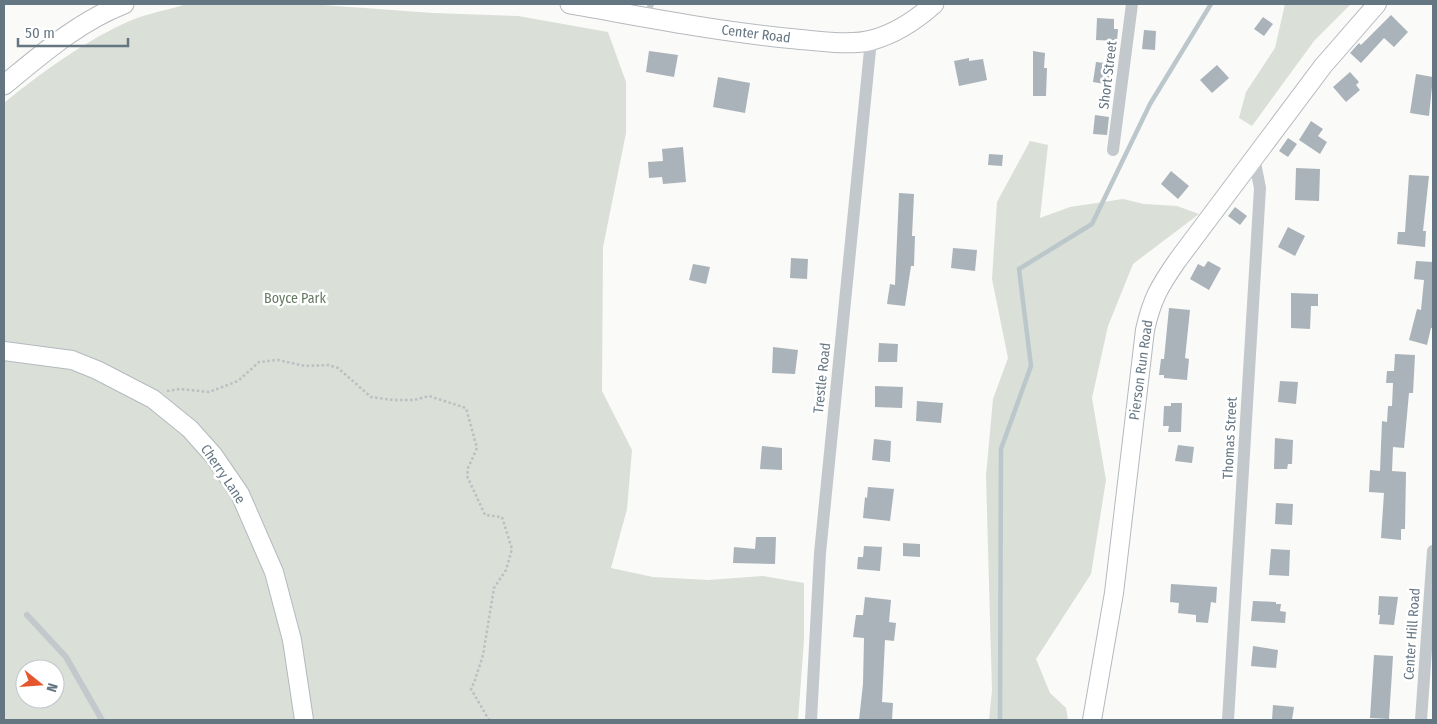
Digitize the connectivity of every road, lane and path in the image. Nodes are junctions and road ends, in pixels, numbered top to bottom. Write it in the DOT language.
graph roads {
  1 [pos="124,4"];
  2 [pos="570,4"];
  3 [pos="934,4"];
  4 [pos="1132,4"];
  5 [pos="1377,4"];
  6 [pos="649,11"];
  7 [pos="871,40"];
  8 [pos="4,85"];
  9 [pos="1113,150"];
  10 [pos="1254,158"];
  11 [pos="4,350"];
  12 [pos="145,395"];
  13 [pos="1433,551"];
  14 [pos="27,615"];
  15 [pos="102,720"];
  16 [pos="304,720"];
  17 [pos="489,720"];
  18 [pos="810,720"];
  19 [pos="1092,720"];
  20 [pos="1228,720"];
  21 [pos="1421,720"];
  1 -- 8 [label="main road"];
  2 -- 6 [label="main road, Center Road"];
  3 -- 7 [label="main road, Center Road"];
  4 -- 9 [label="street, Short Street"];
  5 -- 10 [label="street, Pierson Run Road"];
  6 -- 7 [label="main road, Center Road"];
  7 -- 18 [label="street, Trestle Road"];
  10 -- 19 [label="street, Pierson Run Road"];
  10 -- 20 [label="street, Thomas Street"];
  11 -- 12 [label="street, Cherry Lane"];
  12 -- 16 [label="street, Cherry Lane"];
  12 -- 17 [label="path"];
  13 -- 21 [label="street, Center Hill Road"];
  14 -- 15 [label="lane"];
}
